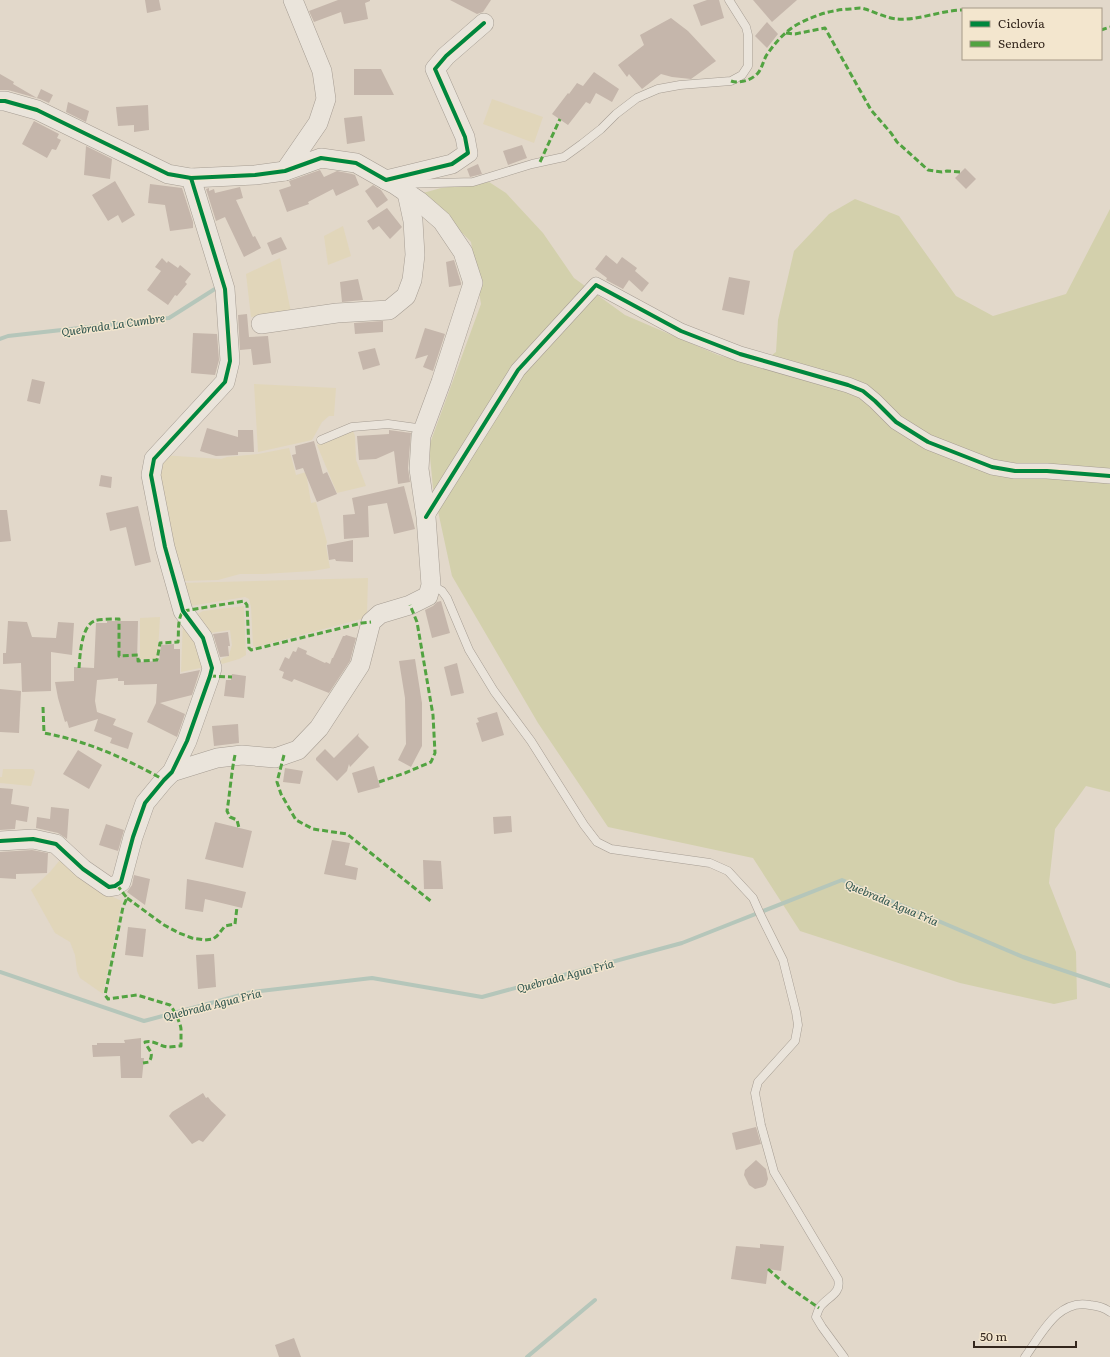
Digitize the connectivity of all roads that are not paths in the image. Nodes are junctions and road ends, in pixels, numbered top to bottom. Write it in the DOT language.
graph roads {
  1 [pos="293,0"];
  2 [pos="729,0"];
  3 [pos="484,23"];
  4 [pos="0,101"];
  5 [pos="285,170"];
  6 [pos="191,178"];
  7 [pos="395,186"];
  8 [pos="261,324"];
  9 [pos="424,429"];
  10 [pos="321,440"];
  11 [pos="1110,476"];
  12 [pos="426,517"];
  13 [pos="431,585"];
  14 [pos="172,772"];
  15 [pos="0,841"];
  16 [pos="1110,1312"];
  17 [pos="844,1357"];
  18 [pos="1025,1357"];
  1 -- 5 [label="street"];
  2 -- 7 [label="lane"];
  3 -- 7 [label="street"];
  4 -- 6 [label="street"];
  5 -- 6 [label="street"];
  5 -- 7 [label="street"];
  6 -- 14 [label="street"];
  7 -- 8 [label="street"];
  7 -- 9 [label="street"];
  9 -- 10 [label="lane"];
  9 -- 12 [label="street"];
  11 -- 12 [label="street"];
  12 -- 13 [label="street"];
  13 -- 14 [label="street"];
  13 -- 17 [label="lane"];
  14 -- 15 [label="street"];
  16 -- 18 [label="lane"];
}
